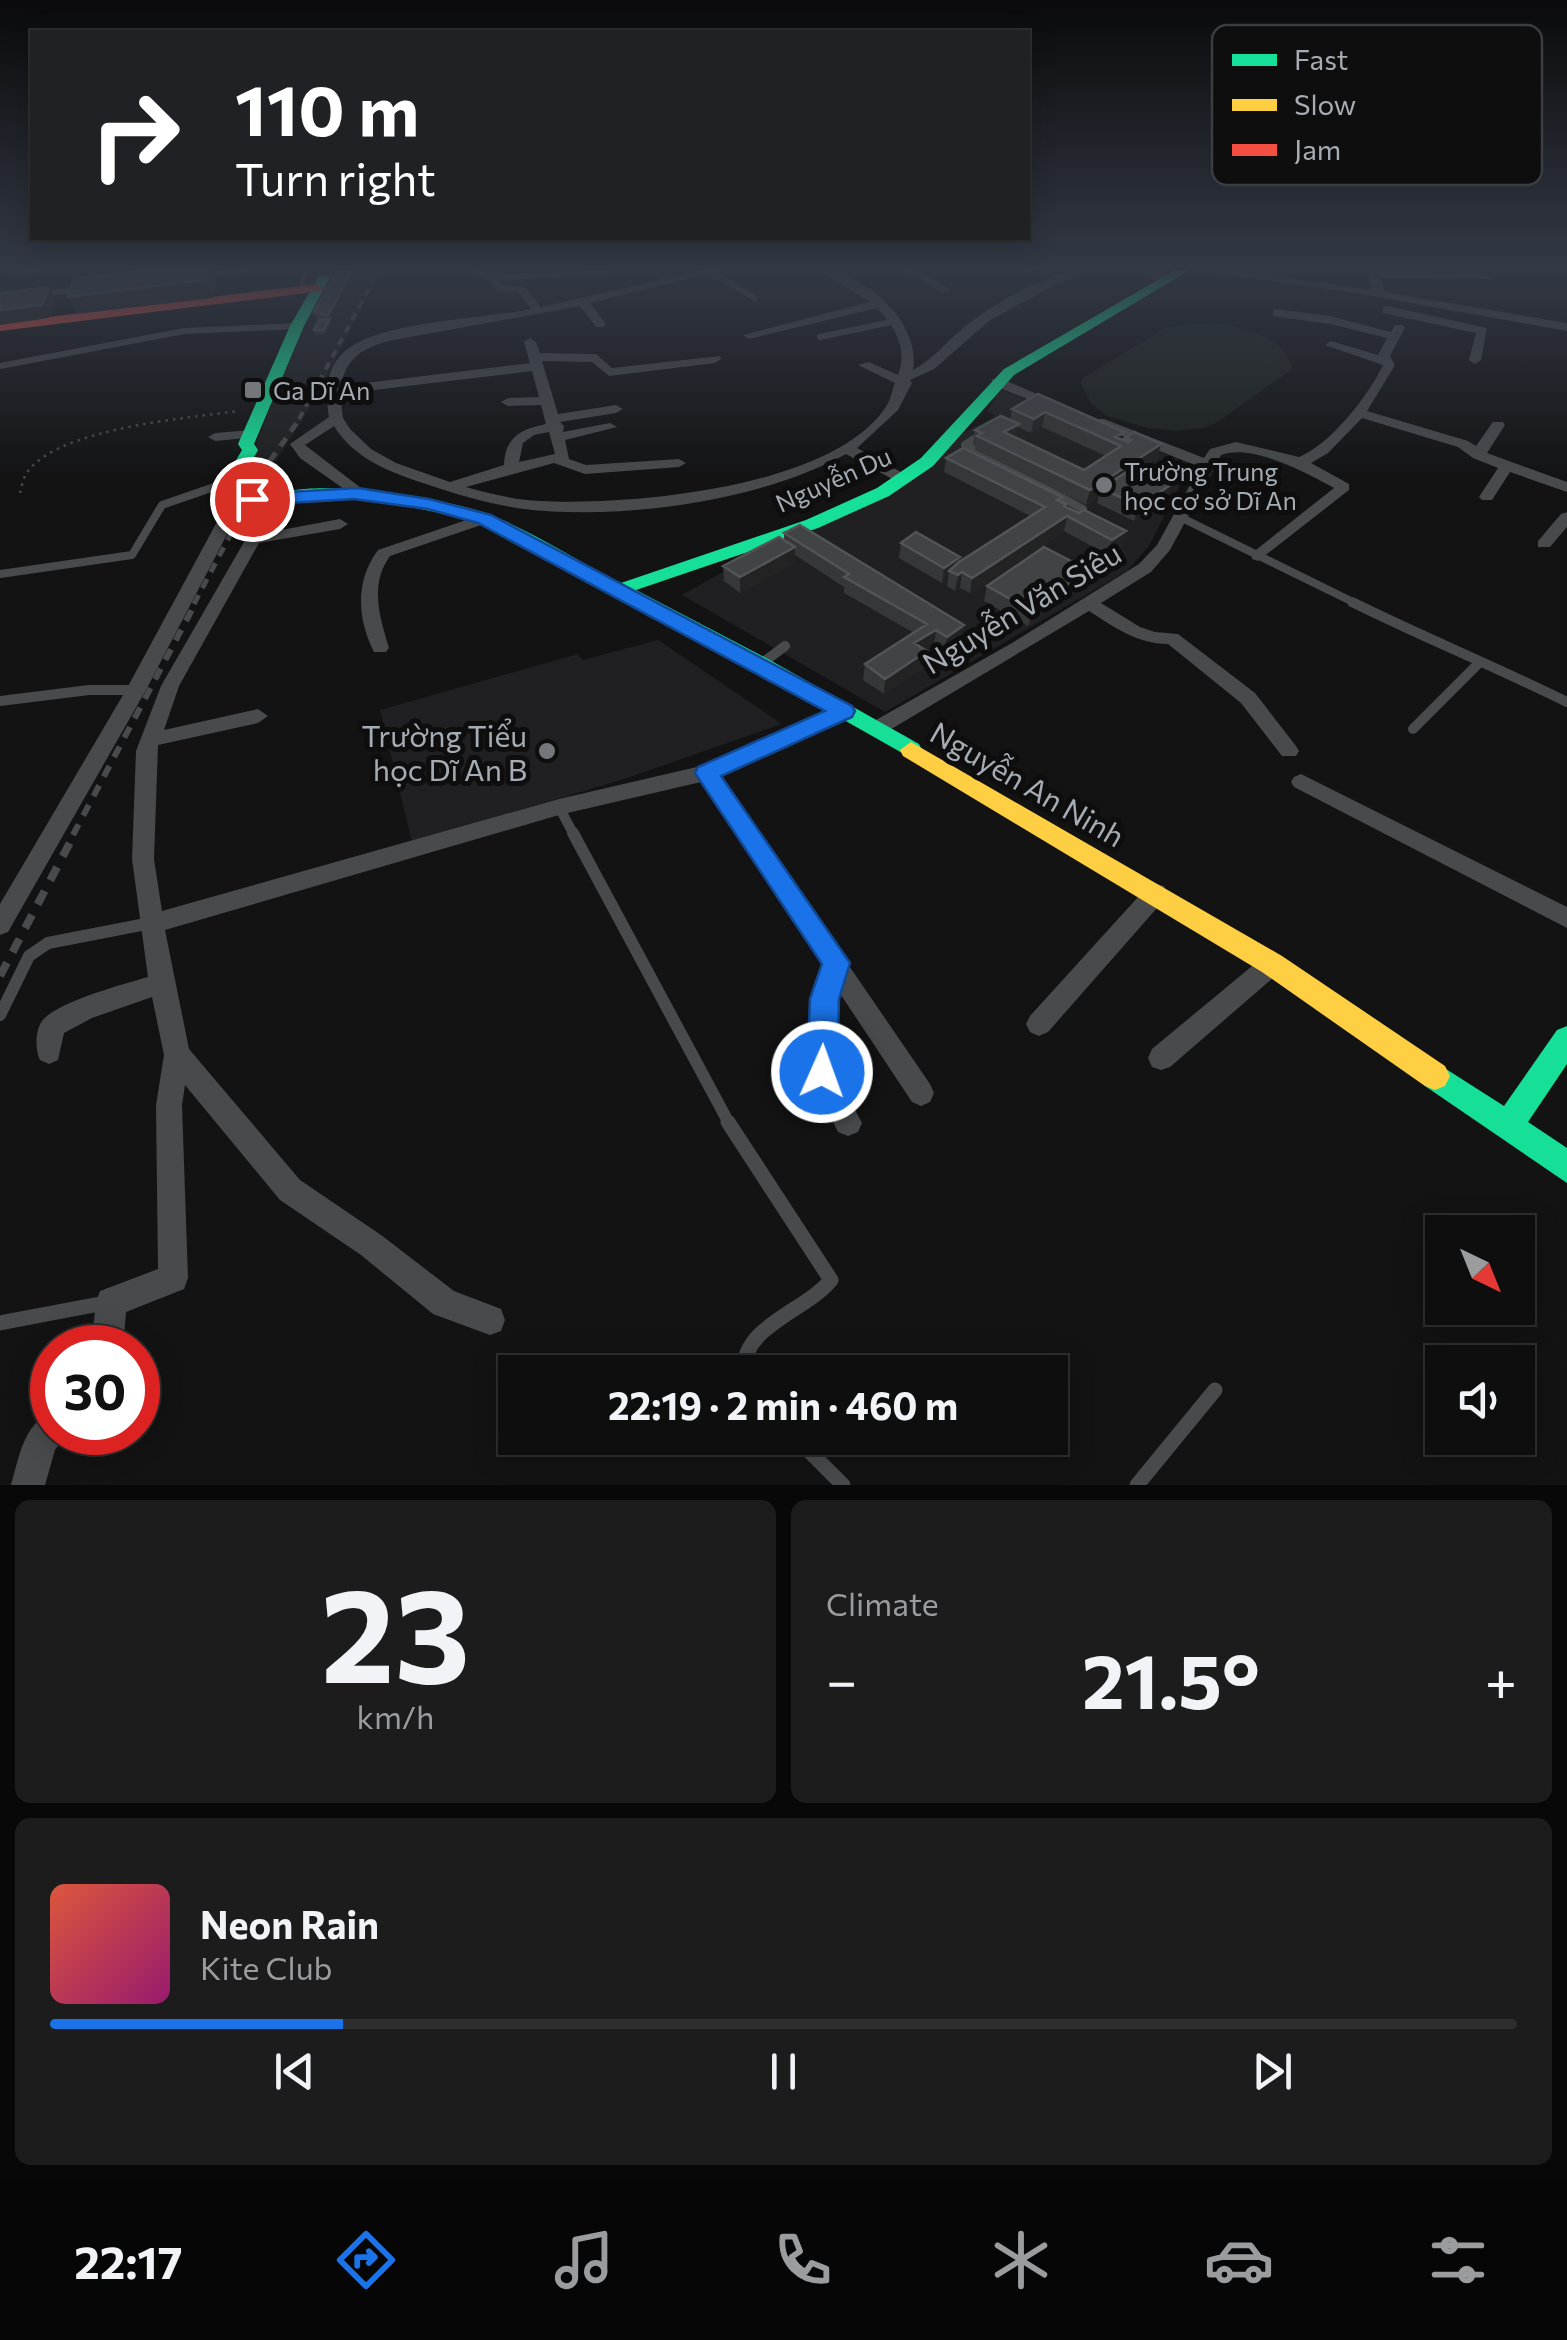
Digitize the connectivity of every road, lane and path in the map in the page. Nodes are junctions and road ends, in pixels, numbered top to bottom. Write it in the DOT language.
graph roads {
  1 [pos="140,339"];
  2 [pos="291,339"];
  3 [pos="390,339"];
  4 [pos="902,339"];
  5 [pos="958,339"];
  6 [pos="1067,339"];
  7 [pos="1392,339"];
  8 [pos="1481,339"];
  9 [pos="1331,345"];
  10 [pos="533,355"];
  11 [pos="715,358"];
  12 [pos="1475,360"];
  13 [pos="1387,362"];
  14 [pos="864,365"];
  15 [pos="0,366"];
  16 [pos="906,380"];
  17 [pos="997,382"];
  18 [pos="330,391"];
  19 [pos="1040,399"];
  20 [pos="547,401"];
  21 [pos="508,402"];
  22 [pos="263,408"];
  23 [pos="616,409"];
  24 [pos="1357,412"];
  25 [pos="336,418"];
  26 [pos="1066,419"];
  27 [pos="1001,422"];
  28 [pos="1498,425"];
  29 [pos="1084,426"];
  30 [pos="557,427"];
  31 [pos="610,427"];
  32 [pos="215,438"];
  33 [pos="248,439"];
  34 [pos="1120,441"];
  35 [pos="846,448"];
  36 [pos="1478,455"];
  37 [pos="558,460"];
  38 [pos="1298,462"];
  39 [pos="679,464"];
  40 [pos="1208,465"];
  41 [pos="1506,467"];
  42 [pos="510,468"];
  43 [pos="904,479"];
  44 [pos="448,487"];
  45 [pos="1567,487"];
  46 [pos="230,490"];
  47 [pos="20,493"];
  48 [pos="366,498"];
  49 [pos="1487,498"];
  50 [pos="275,500"];
  51 [pos="429,504"];
  52 [pos="1083,509"];
  53 [pos="1180,517"];
  54 [pos="1567,517"];
  55 [pos="484,519"];
  56 [pos="340,524"];
  57 [pos="250,540"];
  58 [pos="1544,544"];
  59 [pos="1258,556"];
  60 [pos="0,574"];
  61 [pos="621,589"];
  62 [pos="1089,603"];
  63 [pos="786,646"];
  64 [pos="380,648"];
  65 [pos="762,664"];
  66 [pos="1478,664"];
  67 [pos="136,690"];
  68 [pos="0,701"];
  69 [pos="1567,702"];
  70 [pos="844,711"];
  71 [pos="258,716"];
  72 [pos="876,729"];
  73 [pos="1413,729"];
  74 [pos="149,740"];
  75 [pos="1290,751"];
  76 [pos="706,773"];
  77 [pos="1301,782"];
  78 [pos="559,807"];
  79 [pos="35,862"];
  80 [pos="0,892"];
  81 [pos="1156,893"];
  82 [pos="1567,918"];
  83 [pos="154,922"];
  84 [pos="0,925"];
  85 [pos="836,963"];
  86 [pos="1272,964"];
  87 [pos="161,983"];
  88 [pos="0,1015"];
  89 [pos="1040,1024"];
  90 [pos="1567,1040"];
  91 [pos="49,1052"];
  92 [pos="177,1055"];
  93 [pos="1161,1058"];
  94 [pos="922,1093"];
  95 [pos="848,1123"];
  96 [pos="1508,1126"];
  97 [pos="1567,1167"];
  98 [pos="111,1302"];
  99 [pos="490,1320"];
  100 [pos="0,1322"];
  101 [pos="109,1325"];
  102 [pos="743,1355"];
  103 [pos="1215,1390"];
  104 [pos="37,1455"];
  105 [pos="813,1455"];
  106 [pos="28,1485"];
  107 [pos="843,1485"];
  108 [pos="1137,1485"];
  1 -- 15 [label="lane"];
  2 -- 22 [label="main road"];
  3 -- 18 [label="street"];
  4 -- 16 [label="street"];
  5 -- 16 [label="street"];
  6 -- 17 [label="main road, Nguyễn Du"];
  7 -- 13 [label="street"];
  8 -- 12 [label="street"];
  9 -- 13 [label="street"];
  10 -- 11 [label="street"];
  10 -- 18 [label="street"];
  10 -- 20 [label="street"];
  13 -- 24 [label="street"];
  14 -- 16 [label="street"];
  16 -- 35 [label="street"];
  17 -- 19 [label="street"];
  17 -- 43 [label="main road, Nguyễn Du"];
  18 -- 25 [label="street"];
  19 -- 26 [label="lane"];
  19 -- 40 [label="street"];
  20 -- 21 [label="street"];
  20 -- 30 [label="street"];
  22 -- 33 [label="main road"];
  22 -- 47 [label="path"];
  23 -- 30 [label="street"];
  24 -- 36 [label="street"];
  24 -- 38 [label="street"];
  25 -- 44 [label="street"];
  25 -- 48 [label="street"];
  27 -- 52 [label="lane"];
  28 -- 36 [label="street"];
  29 -- 34 [label="lane"];
  30 -- 31 [label="street"];
  30 -- 37 [label="street"];
  30 -- 42 [label="street"];
  32 -- 33 [label="street"];
  33 -- 46 [label="main road"];
  35 -- 43 [label="street"];
  35 -- 44 [label="street"];
  36 -- 41 [label="street"];
  37 -- 39 [label="street"];
  37 -- 42 [label="street"];
  38 -- 40 [label="street"];
  38 -- 59 [label="street"];
  40 -- 53 [label="street, Nguyễn Văn Siêu"];
  41 -- 45 [label="street"];
  41 -- 49 [label="street"];
  42 -- 44 [label="street"];
  43 -- 61 [label="main road, Nguyễn Du"];
  44 -- 51 [label="street"];
  46 -- 50 [label="main road, Nguyễn An Ninh"];
  46 -- 60 [label="lane"];
  46 -- 67 [label="street"];
  48 -- 50 [label="main road, Nguyễn An Ninh"];
  48 -- 51 [label="main road, Nguyễn An Ninh"];
  50 -- 57 [label="street"];
  51 -- 55 [label="main road, Nguyễn An Ninh"];
  53 -- 59 [label="lane"];
  53 -- 62 [label="street, Nguyễn Văn Siêu"];
  54 -- 58 [label="street"];
  55 -- 61 [label="main road, Nguyễn An Ninh"];
  55 -- 64 [label="street"];
  56 -- 57 [label="street"];
  57 -- 74 [label="street"];
  59 -- 66 [label="lane"];
  61 -- 65 [label="main road, Nguyễn An Ninh"];
  62 -- 72 [label="street, Nguyễn Văn Siêu"];
  62 -- 75 [label="street"];
  63 -- 65 [label="lane"];
  65 -- 70 [label="main road, Nguyễn An Ninh"];
  66 -- 69 [label="lane"];
  66 -- 73 [label="lane"];
  67 -- 68 [label="lane"];
  67 -- 79 [label="street"];
  70 -- 72 [label="main road, Nguyễn An Ninh"];
  70 -- 76 [label="street"];
  71 -- 74 [label="street"];
  72 -- 81 [label="main road, Nguyễn An Ninh"];
  74 -- 83 [label="street"];
  76 -- 78 [label="street"];
  76 -- 85 [label="street"];
  77 -- 82 [label="street"];
  78 -- 83 [label="street"];
  78 -- 102 [label="lane"];
  79 -- 80 [label="street"];
  79 -- 84 [label="street"];
  81 -- 86 [label="main road, Nguyễn An Ninh"];
  81 -- 89 [label="street"];
  83 -- 87 [label="street"];
  83 -- 88 [label="lane"];
  85 -- 94 [label="street"];
  85 -- 95 [label="street"];
  86 -- 93 [label="street"];
  86 -- 96 [label="main road, Nguyễn An Ninh"];
  87 -- 91 [label="street"];
  87 -- 92 [label="street"];
  90 -- 96 [label="main road"];
  92 -- 98 [label="street"];
  92 -- 99 [label="street"];
  96 -- 97 [label="main road, Nguyễn An Ninh"];
  98 -- 100 [label="lane"];
  98 -- 101 [label="street"];
  103 -- 108 [label="lane"];
  104 -- 106 [label="street"];
  105 -- 107 [label="lane"];
}
